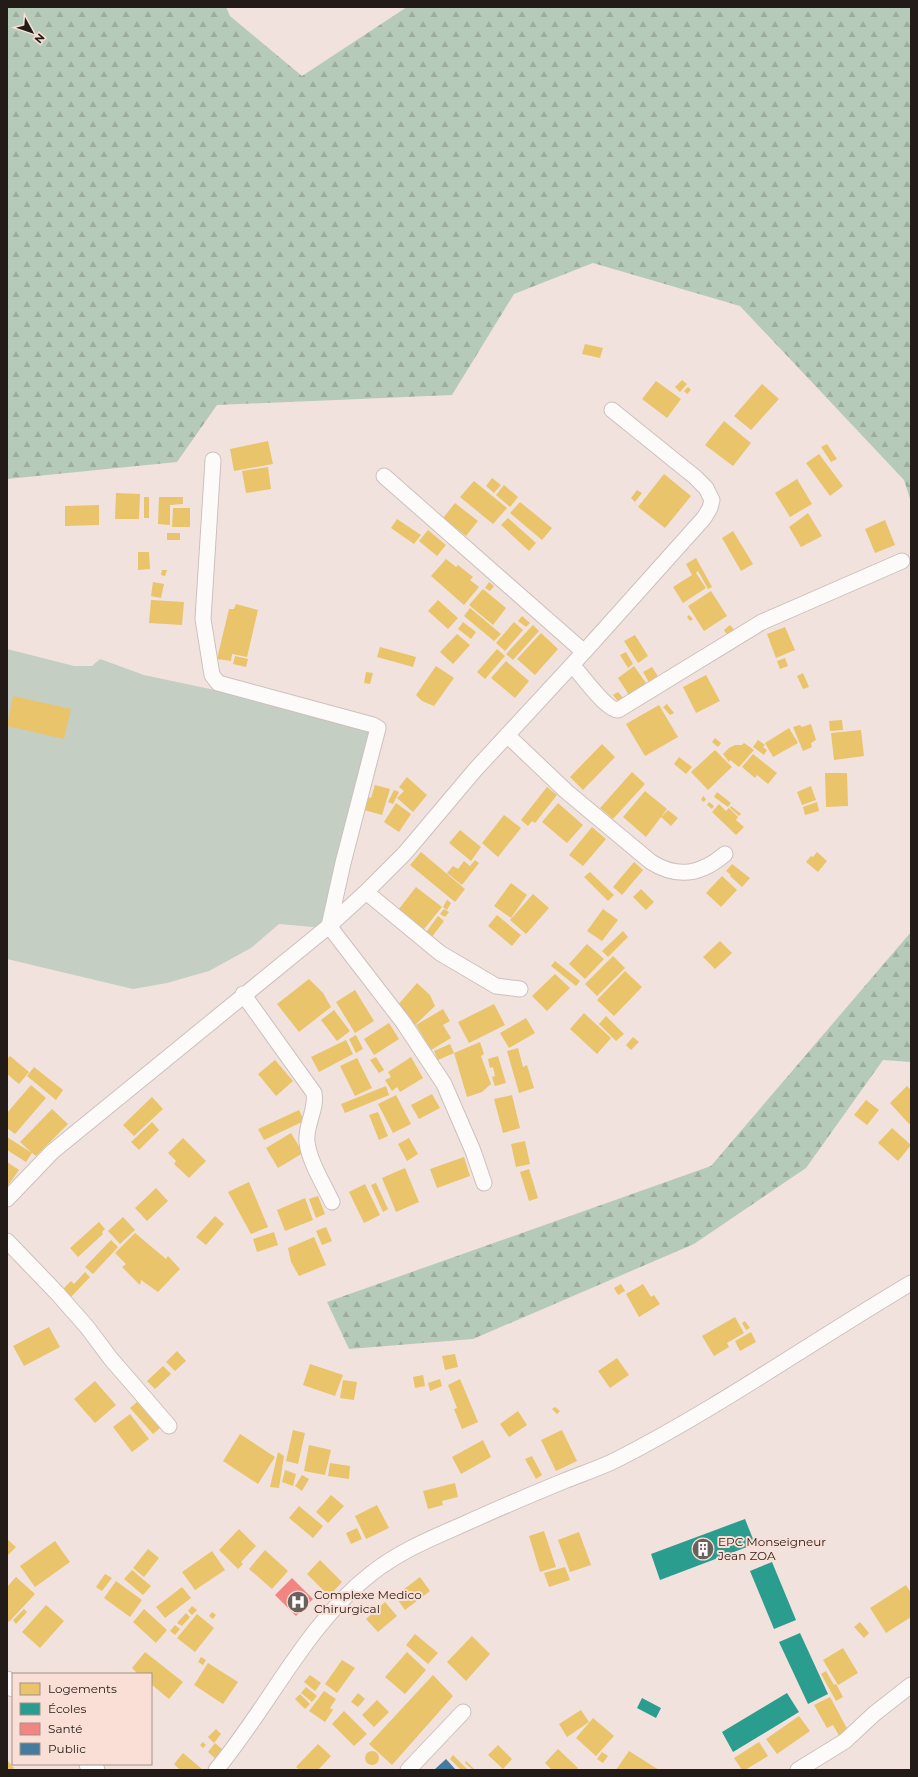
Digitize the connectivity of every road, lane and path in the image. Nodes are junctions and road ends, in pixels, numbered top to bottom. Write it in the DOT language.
graph roads {
  1 [pos="612,410"];
  2 [pos="213,460"];
  3 [pos="384,476"];
  4 [pos="902,561"];
  5 [pos="584,652"];
  6 [pos="572,665"];
  7 [pos="507,735"];
  8 [pos="725,854"];
  9 [pos="366,892"];
  10 [pos="329,926"];
  11 [pos="520,989"];
  12 [pos="243,994"];
  13 [pos="484,1183"];
  14 [pos="7,1199"];
  15 [pos="332,1202"];
  16 [pos="7,1241"];
  17 [pos="911,1283"];
  18 [pos="169,1426"];
  19 [pos="911,1685"];
  20 [pos="463,1712"];
  21 [pos="216,1770"];
  22 [pos="408,1770"];
  23 [pos="798,1770"];
  1 -- 5 [label="street"];
  2 -- 10 [label="street"];
  3 -- 5 [label="street"];
  4 -- 6 [label="street"];
  5 -- 6 [label="street"];
  6 -- 7 [label="street"];
  7 -- 8 [label="street"];
  7 -- 9 [label="street"];
  9 -- 10 [label="street"];
  9 -- 11 [label="street"];
  10 -- 12 [label="street"];
  10 -- 13 [label="street"];
  12 -- 14 [label="street"];
  12 -- 15 [label="street"];
  16 -- 18 [label="street"];
  17 -- 21 [label="street"];
  19 -- 23 [label="street"];
  20 -- 22 [label="street"];
}
